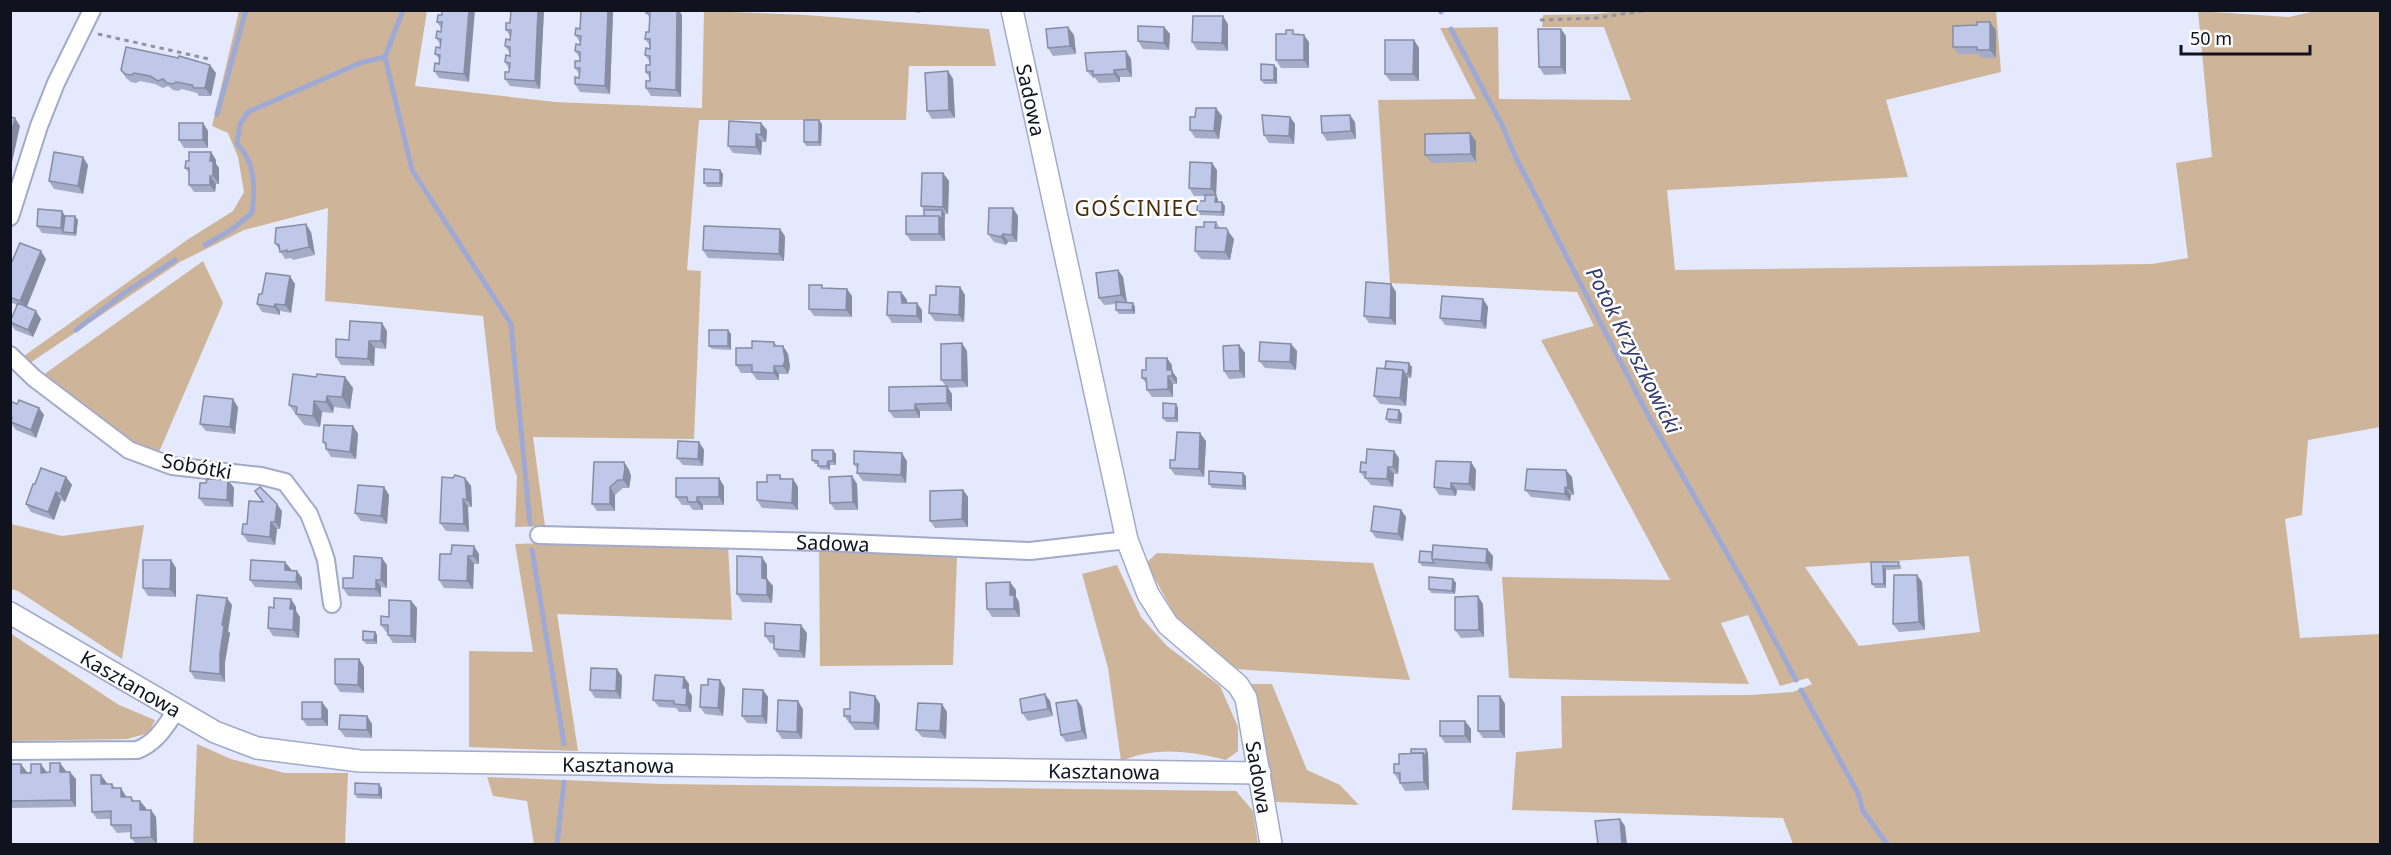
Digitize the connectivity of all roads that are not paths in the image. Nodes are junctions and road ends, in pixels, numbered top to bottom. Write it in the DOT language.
graph roads {
  1 [pos="92,10"];
  2 [pos="1012,10"];
  3 [pos="10,218"];
  4 [pos="10,355"];
  5 [pos="539,535"];
  6 [pos="1127,540"];
  7 [pos="332,604"];
  8 [pos="10,613"];
  9 [pos="176,711"];
  10 [pos="10,751"];
  11 [pos="1260,773"];
  12 [pos="1271,844"];
  1 -- 3 [label="street"];
  2 -- 6 [label="street, Sadowa"];
  4 -- 7 [label="street, Sobótki"];
  5 -- 6 [label="street, Sadowa"];
  6 -- 11 [label="street, Sadowa"];
  8 -- 9 [label="street, Kasztanowa"];
  9 -- 10 [label="street"];
  9 -- 11 [label="street, Kasztanowa"];
  11 -- 12 [label="street, Sadowa"];
}
